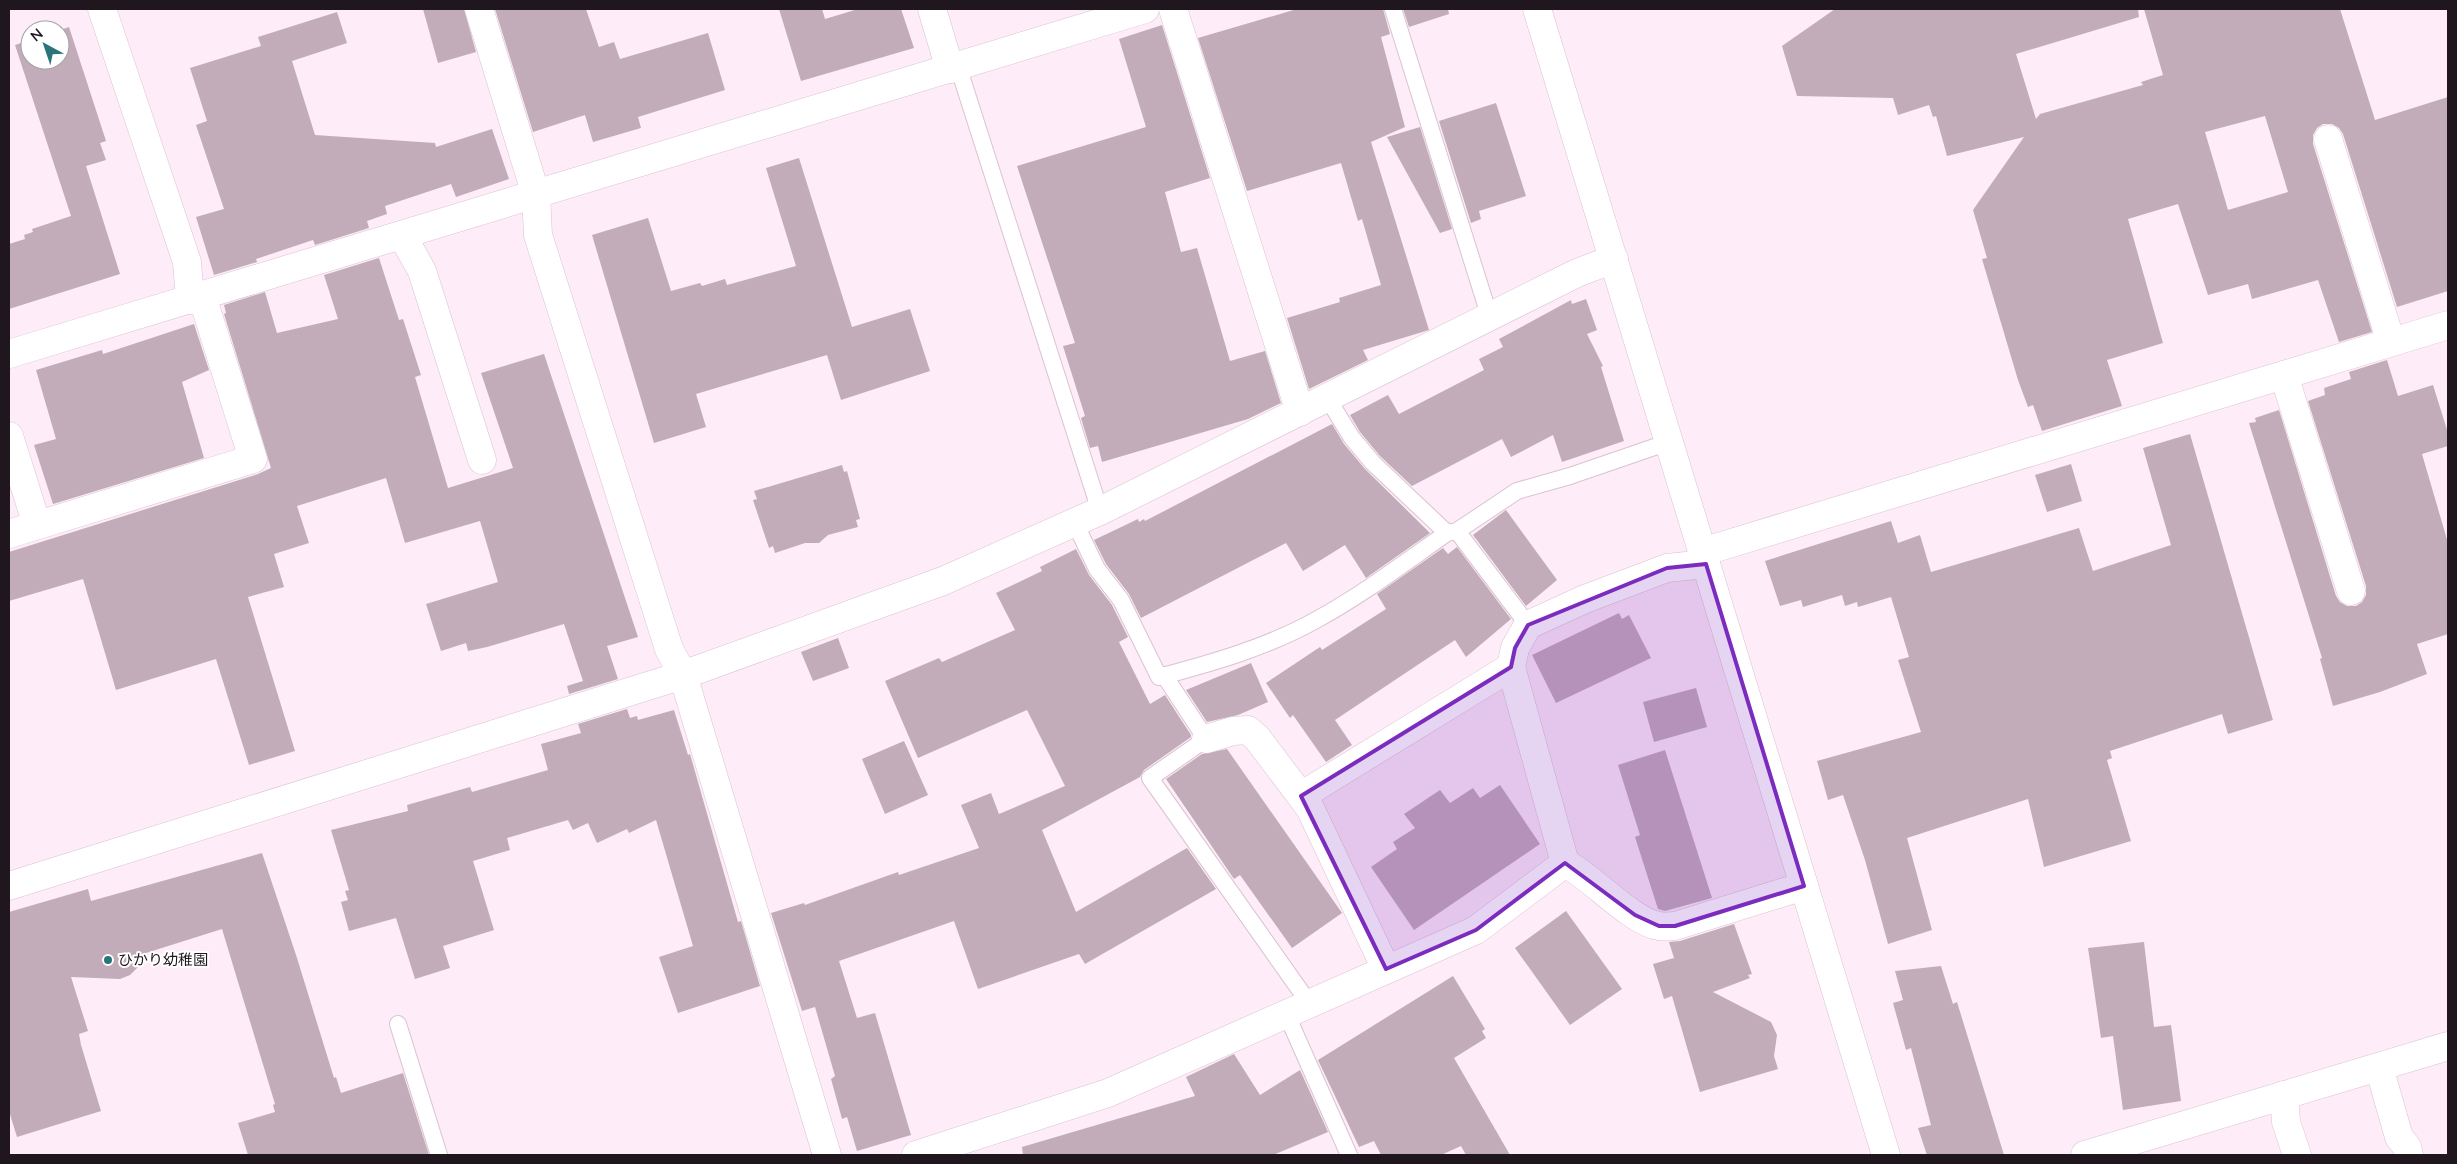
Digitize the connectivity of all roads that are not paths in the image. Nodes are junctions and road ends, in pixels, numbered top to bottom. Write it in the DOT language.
graph roads {
  1 [pos="102,9"];
  2 [pos="479,9"];
  3 [pos="932,9"];
  4 [pos="1144,9"];
  5 [pos="1173,9"];
  6 [pos="1393,9"];
  7 [pos="1537,9"];
  8 [pos="954,68"];
  9 [pos="2328,139"];
  10 [pos="536,195"];
  11 [pos="402,235"];
  12 [pos="1614,259"];
  13 [pos="196,298"];
  14 [pos="1490,318"];
  15 [pos="2448,325"];
  16 [pos="2391,342"];
  17 [pos="9,354"];
  18 [pos="2284,375"];
  19 [pos="1328,399"];
  20 [pos="1300,412"];
  21 [pos="9,436"];
  22 [pos="1669,442"];
  23 [pos="482,460"];
  24 [pos="1100,511"];
  25 [pos="1074,523"];
  26 [pos="37,525"];
  27 [pos="1452,532"];
  28 [pos="9,534"];
  29 [pos="1704,558"];
  30 [pos="2351,591"];
  31 [pos="1528,625"];
  32 [pos="1511,667"];
  33 [pos="683,675"];
  34 [pos="1164,675"];
  35 [pos="1206,739"];
  36 [pos="1301,796"];
  37 [pos="1565,863"];
  38 [pos="9,886"];
  39 [pos="1804,886"];
  40 [pos="1386,969"];
  41 [pos="1298,1008"];
  42 [pos="398,1024"];
  43 [pos="2448,1046"];
  44 [pos="2378,1067"];
  45 [pos="2284,1095"];
  46 [pos="2119,1150"];
  47 [pos="439,1155"];
  48 [pos="827,1155"];
  49 [pos="916,1155"];
  50 [pos="1349,1155"];
  51 [pos="1886,1155"];
  52 [pos="2085,1155"];
  53 [pos="2297,1155"];
  54 [pos="2409,1155"];
  1 -- 13 [label="street"];
  2 -- 10 [label="street"];
  3 -- 8 [label="street"];
  4 -- 8 [label="street"];
  5 -- 20 [label="street"];
  6 -- 14 [label="lane"];
  7 -- 12 [label="street"];
  8 -- 10 [label="street"];
  8 -- 24 [label="lane"];
  9 -- 16 [label="street"];
  10 -- 11 [label="street"];
  10 -- 33 [label="street"];
  11 -- 13 [label="street"];
  11 -- 23 [label="street"];
  12 -- 14 [label="street"];
  12 -- 22 [label="street"];
  13 -- 17 [label="street"];
  13 -- 26 [label="street"];
  14 -- 19 [label="street"];
  15 -- 16 [label="street"];
  16 -- 18 [label="street"];
  18 -- 29 [label="street"];
  18 -- 30 [label="street"];
  19 -- 20 [label="street"];
  19 -- 27 [label="lane"];
  20 -- 24 [label="street"];
  21 -- 26 [label="street"];
  22 -- 27 [label="lane"];
  22 -- 29 [label="street"];
  24 -- 25 [label="street"];
  25 -- 33 [label="street"];
  25 -- 34 [label="lane"];
  26 -- 28 [label="street"];
  27 -- 31 [label="lane"];
  27 -- 34 [label="lane"];
  29 -- 31 [label="street"];
  29 -- 39 [label="street"];
  31 -- 32 [label="street"];
  32 -- 36 [label="street"];
  32 -- 37 [label="street"];
  33 -- 38 [label="street"];
  33 -- 48 [label="street"];
  34 -- 35 [label="lane"];
  35 -- 36 [label="street"];
  35 -- 41 [label="lane"];
  36 -- 40 [label="street"];
  37 -- 39 [label="street"];
  37 -- 40 [label="street"];
  39 -- 51 [label="street"];
  40 -- 41 [label="street"];
  41 -- 49 [label="street"];
  41 -- 50 [label="lane"];
  42 -- 47 [label="lane"];
  43 -- 44 [label="street"];
  44 -- 45 [label="street"];
  44 -- 54 [label="street"];
  45 -- 46 [label="street"];
  45 -- 53 [label="street"];
  46 -- 52 [label="street"];
}
